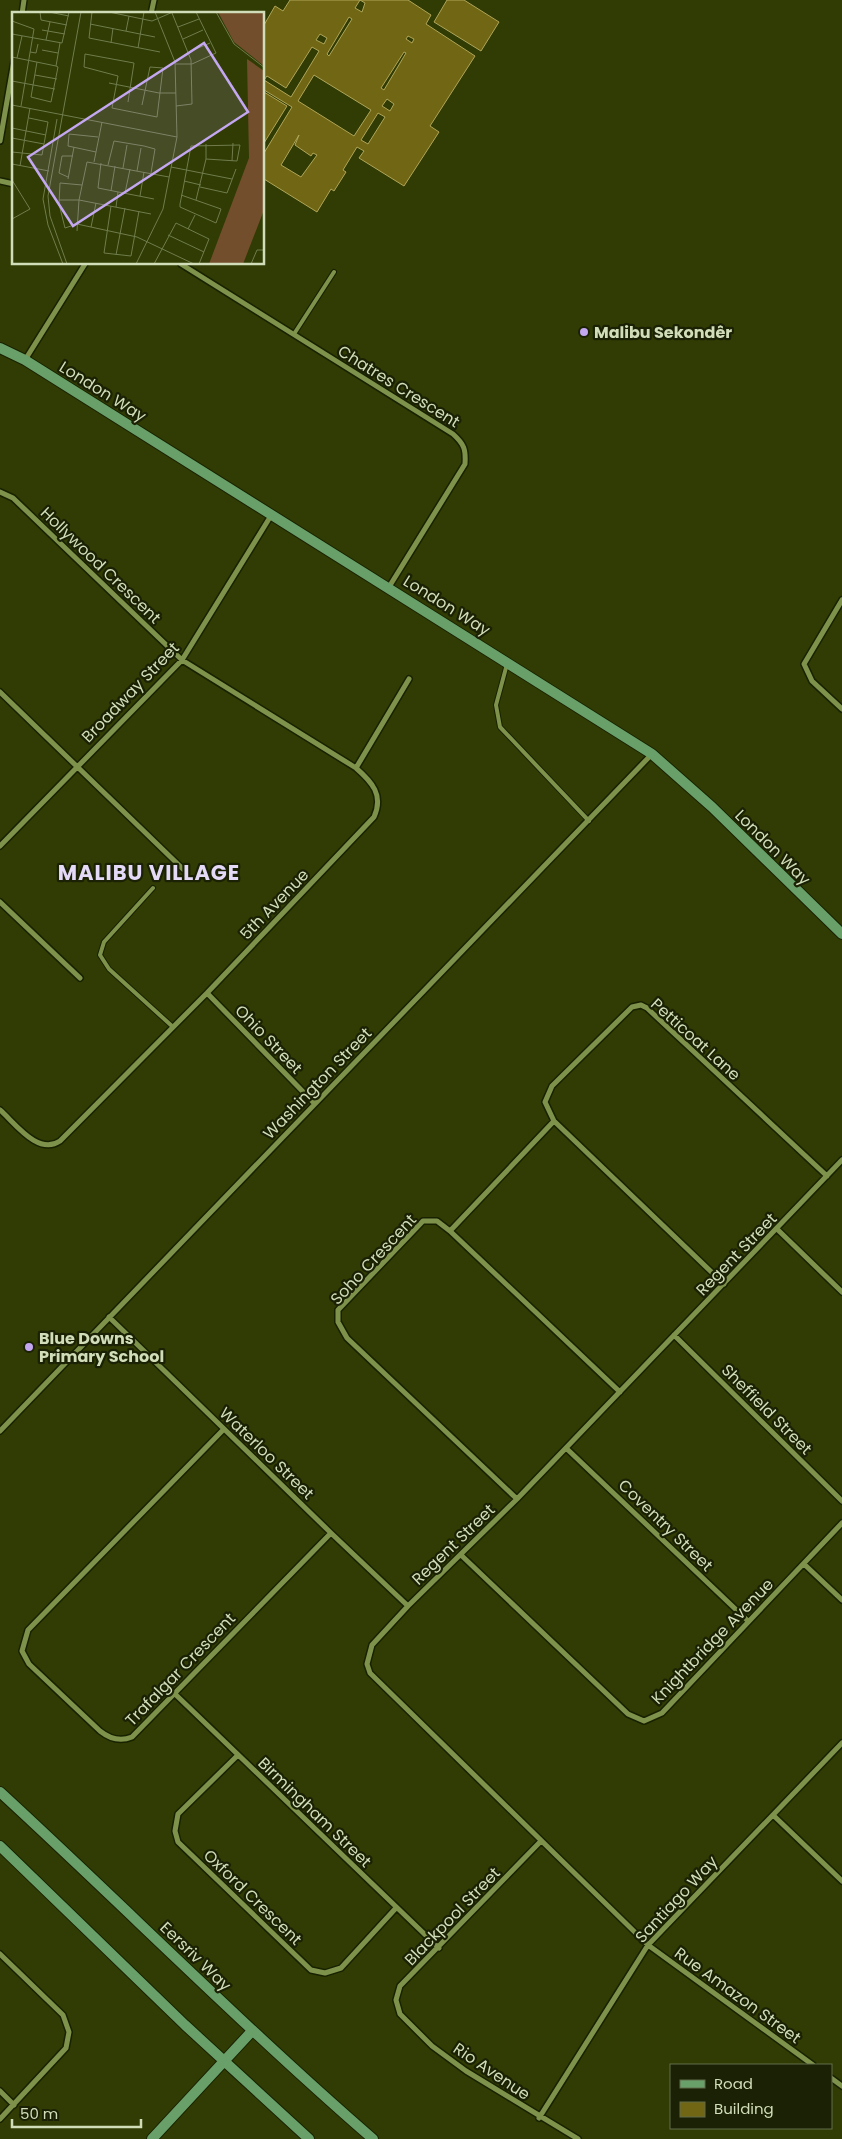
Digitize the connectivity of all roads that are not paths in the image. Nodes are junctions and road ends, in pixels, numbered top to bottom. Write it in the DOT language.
graph roads {
  1 [pos="12,72"];
  2 [pos="0,141"];
  3 [pos="84,265"];
  4 [pos="183,265"];
  5 [pos="334,272"];
  6 [pos="294,334"];
  7 [pos="0,348"];
  8 [pos="25,360"];
  9 [pos="0,492"];
  10 [pos="272,514"];
  11 [pos="389,587"];
  12 [pos="842,600"];
  13 [pos="182,660"];
  14 [pos="508,661"];
  15 [pos="409,679"];
  16 [pos="0,692"];
  17 [pos="842,709"];
  18 [pos="652,754"];
  19 [pos="77,766"];
  20 [pos="356,768"];
  21 [pos="589,821"];
  22 [pos="0,846"];
  23 [pos="186,872"];
  24 [pos="153,888"];
  25 [pos="0,902"];
  26 [pos="842,934"];
  27 [pos="80,978"];
  28 [pos="207,993"];
  29 [pos="173,1027"];
  30 [pos="314,1103"];
  31 [pos="0,1110"];
  32 [pos="554,1121"];
  33 [pos="842,1160"];
  34 [pos="827,1176"];
  35 [pos="777,1229"];
  36 [pos="450,1231"];
  37 [pos="724,1284"];
  38 [pos="841,1288"];
  39 [pos="109,1317"];
  40 [pos="674,1335"];
  41 [pos="620,1392"];
  42 [pos="224,1429"];
  43 [pos="0,1430"];
  44 [pos="566,1448"];
  45 [pos="517,1500"];
  46 [pos="842,1501"];
  47 [pos="842,1524"];
  48 [pos="331,1534"];
  49 [pos="460,1555"];
  50 [pos="804,1564"];
  51 [pos="842,1600"];
  52 [pos="408,1606"];
  53 [pos="748,1621"];
  54 [pos="174,1693"];
  55 [pos="842,1743"];
  56 [pos="238,1755"];
  57 [pos="0,1792"];
  58 [pos="773,1815"];
  59 [pos="541,1841"];
  60 [pos="0,1846"];
  61 [pos="842,1881"];
  62 [pos="396,1908"];
  63 [pos="648,1945"];
  64 [pos="439,1948"];
  65 [pos="0,1954"];
  66 [pos="400,2014"];
  67 [pos="252,2031"];
  68 [pos="226,2061"];
  69 [pos="812,2064"];
  70 [pos="0,2091"];
  71 [pos="14,2105"];
  72 [pos="0,2118"];
  73 [pos="539,2118"];
  74 [pos="152,2139"];
  75 [pos="309,2139"];
  76 [pos="373,2139"];
  77 [pos="578,2139"];
  1 -- 2 [label="street"];
  3 -- 8 [label="street"];
  4 -- 6 [label="street, Chatres Crescent"];
  5 -- 6 [label="lane"];
  6 -- 11 [label="street, Chatres Crescent"];
  7 -- 8 [label="street, London Way"];
  8 -- 10 [label="street, London Way"];
  9 -- 13 [label="street, Hollywood Crescent"];
  10 -- 11 [label="street, London Way"];
  10 -- 13 [label="street, Broadway Street"];
  11 -- 14 [label="street, London Way"];
  12 -- 17 [label="street"];
  13 -- 19 [label="street, Broadway Street"];
  13 -- 20 [label="street, 5th Avenue"];
  14 -- 18 [label="street, London Way"];
  14 -- 21 [label="lane"];
  15 -- 20 [label="street"];
  16 -- 19 [label="street"];
  18 -- 21 [label="street, Washington Street"];
  18 -- 26 [label="street, London Way"];
  19 -- 22 [label="street, Broadway Street"];
  19 -- 23 [label="street"];
  20 -- 28 [label="street, 5th Avenue"];
  21 -- 30 [label="street, Washington Street"];
  24 -- 29 [label="lane"];
  25 -- 27 [label="street"];
  28 -- 29 [label="street, 5th Avenue"];
  28 -- 30 [label="street, Ohio Street"];
  29 -- 31 [label="street, 5th Avenue"];
  30 -- 39 [label="street, Washington Street"];
  32 -- 34 [label="street, Petticoat Lane"];
  32 -- 36 [label="street"];
  32 -- 37 [label="street, Petticoat Lane"];
  33 -- 34 [label="street, Regent Street"];
  34 -- 35 [label="street, Regent Street"];
  35 -- 37 [label="street, Regent Street"];
  35 -- 38 [label="street"];
  36 -- 41 [label="street, Soho Crescent"];
  36 -- 45 [label="street, Soho Crescent"];
  37 -- 40 [label="street, Regent Street"];
  39 -- 42 [label="street, Waterloo Street"];
  39 -- 43 [label="street, Washington Street"];
  40 -- 41 [label="street, Regent Street"];
  40 -- 46 [label="street, Sheffield Street"];
  41 -- 44 [label="street, Regent Street"];
  42 -- 48 [label="street, Waterloo Street"];
  42 -- 54 [label="street, Trafalgar Crescent"];
  44 -- 45 [label="street, Regent Street"];
  44 -- 53 [label="street, Coventry Street"];
  45 -- 49 [label="street, Regent Street"];
  47 -- 50 [label="street, Knightbridge Avenue"];
  48 -- 52 [label="street, Waterloo Street"];
  48 -- 54 [label="street, Trafalgar Crescent"];
  49 -- 52 [label="street, Regent Street"];
  49 -- 53 [label="street, Knightbridge Avenue"];
  50 -- 51 [label="street"];
  50 -- 53 [label="street, Knightbridge Avenue"];
  52 -- 59 [label="street, Regent Street"];
  54 -- 56 [label="street, Birmingham Street"];
  55 -- 58 [label="street, Santiago Way"];
  56 -- 62 [label="street, Birmingham Street"];
  56 -- 62 [label="street, Oxford Crescent"];
  57 -- 67 [label="street, Eersriv Way"];
  58 -- 61 [label="street"];
  58 -- 63 [label="street, Santiago Way"];
  59 -- 63 [label="street, Regent Street"];
  59 -- 64 [label="street, Blackpool Street"];
  60 -- 68 [label="street"];
  62 -- 64 [label="street, Birmingham Street"];
  63 -- 69 [label="street, Rue Amazon Street"];
  63 -- 73 [label="street, Santiago Way"];
  64 -- 66 [label="street, Blackpool Street"];
  65 -- 71 [label="street"];
  66 -- 73 [label="street, Rio Avenue"];
  67 -- 68 [label="street"];
  67 -- 76 [label="street, Eersriv Way"];
  68 -- 74 [label="street"];
  68 -- 75 [label="street"];
  70 -- 71 [label="street"];
  71 -- 72 [label="street"];
  73 -- 77 [label="street, Rio Avenue"];
}
